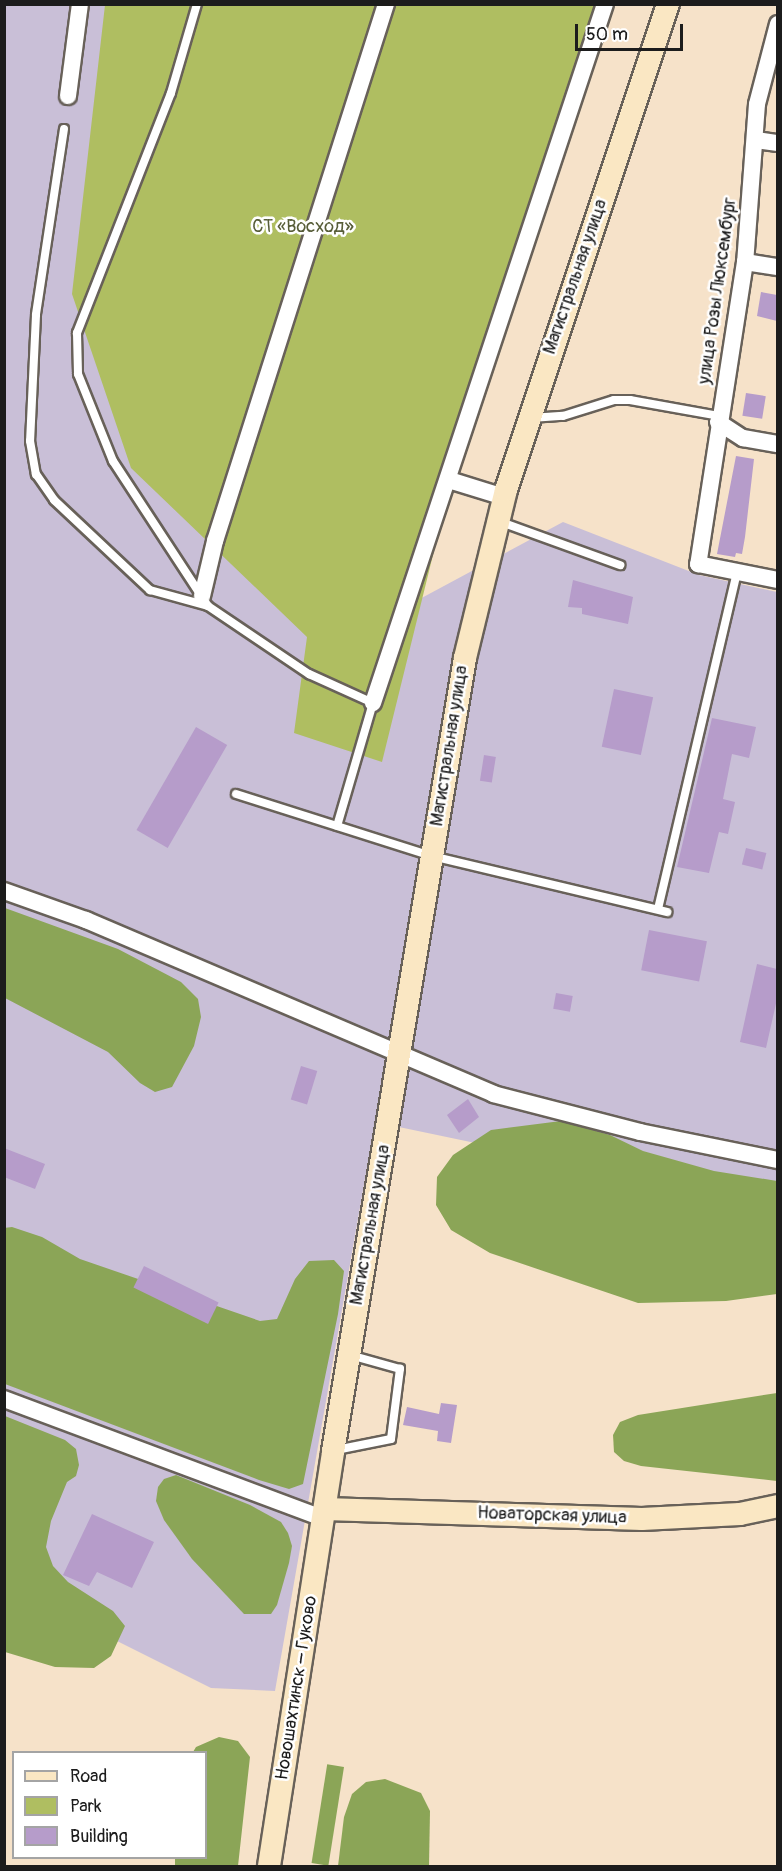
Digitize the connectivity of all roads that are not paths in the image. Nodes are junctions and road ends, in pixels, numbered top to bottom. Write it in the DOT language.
graph roads {
  1 [pos="80,4"];
  2 [pos="197,4"];
  3 [pos="386,4"];
  4 [pos="605,4"];
  5 [pos="668,4"];
  6 [pos="777,24"];
  7 [pos="68,96"];
  8 [pos="64,129"];
  9 [pos="756,140"];
  10 [pos="777,143"];
  11 [pos="745,262"];
  12 [pos="777,267"];
  13 [pos="529,418"];
  14 [pos="718,419"];
  15 [pos="777,444"];
  16 [pos="449,480"];
  17 [pos="504,496"];
  18 [pos="497,521"];
  19 [pos="620,565"];
  20 [pos="737,572"];
  21 [pos="777,580"];
  22 [pos="205,601"];
  23 [pos="373,703"];
  24 [pos="236,794"];
  25 [pos="337,826"];
  26 [pos="432,856"];
  27 [pos="4,891"];
  28 [pos="657,909"];
  29 [pos="667,912"];
  30 [pos="400,1056"];
  31 [pos="777,1161"];
  32 [pos="349,1355"];
  33 [pos="4,1399"];
  34 [pos="333,1451"];
  35 [pos="777,1506"];
  36 [pos="324,1514"];
  37 [pos="269,1866"];
  1 -- 7 [label="street"];
  2 -- 22 [label="lane"];
  3 -- 22 [label="street"];
  4 -- 16 [label="street"];
  5 -- 13 [label="main road, Магистральная улица"];
  6 -- 9 [label="street, улица Розы Люксембург"];
  8 -- 22 [label="lane"];
  9 -- 10 [label="street"];
  9 -- 11 [label="street, улица Розы Люксембург"];
  11 -- 12 [label="street"];
  11 -- 14 [label="street, улица Розы Люксембург"];
  13 -- 14 [label="lane"];
  13 -- 17 [label="main road, Магистральная улица"];
  14 -- 15 [label="street"];
  14 -- 20 [label="street, улица Розы Люксембург"];
  16 -- 17 [label="street"];
  16 -- 23 [label="street"];
  17 -- 18 [label="main road, Магистральная улица"];
  18 -- 19 [label="lane"];
  18 -- 26 [label="main road, Магистральная улица"];
  20 -- 21 [label="street"];
  20 -- 28 [label="lane"];
  22 -- 23 [label="lane"];
  23 -- 25 [label="lane"];
  24 -- 25 [label="lane"];
  25 -- 26 [label="lane"];
  26 -- 28 [label="lane"];
  26 -- 30 [label="main road, Магистральная улица"];
  27 -- 30 [label="street"];
  28 -- 29 [label="lane"];
  30 -- 31 [label="street"];
  30 -- 32 [label="main road, Магистральная улица"];
  32 -- 34 [label="main road, Магистральная улица"];
  32 -- 34 [label="lane"];
  33 -- 36 [label="street"];
  34 -- 36 [label="main road, Магистральная улица"];
  35 -- 36 [label="main road, Новаторская улица"];
  36 -- 37 [label="main road, Новошахтинск – Гуково"];
}
